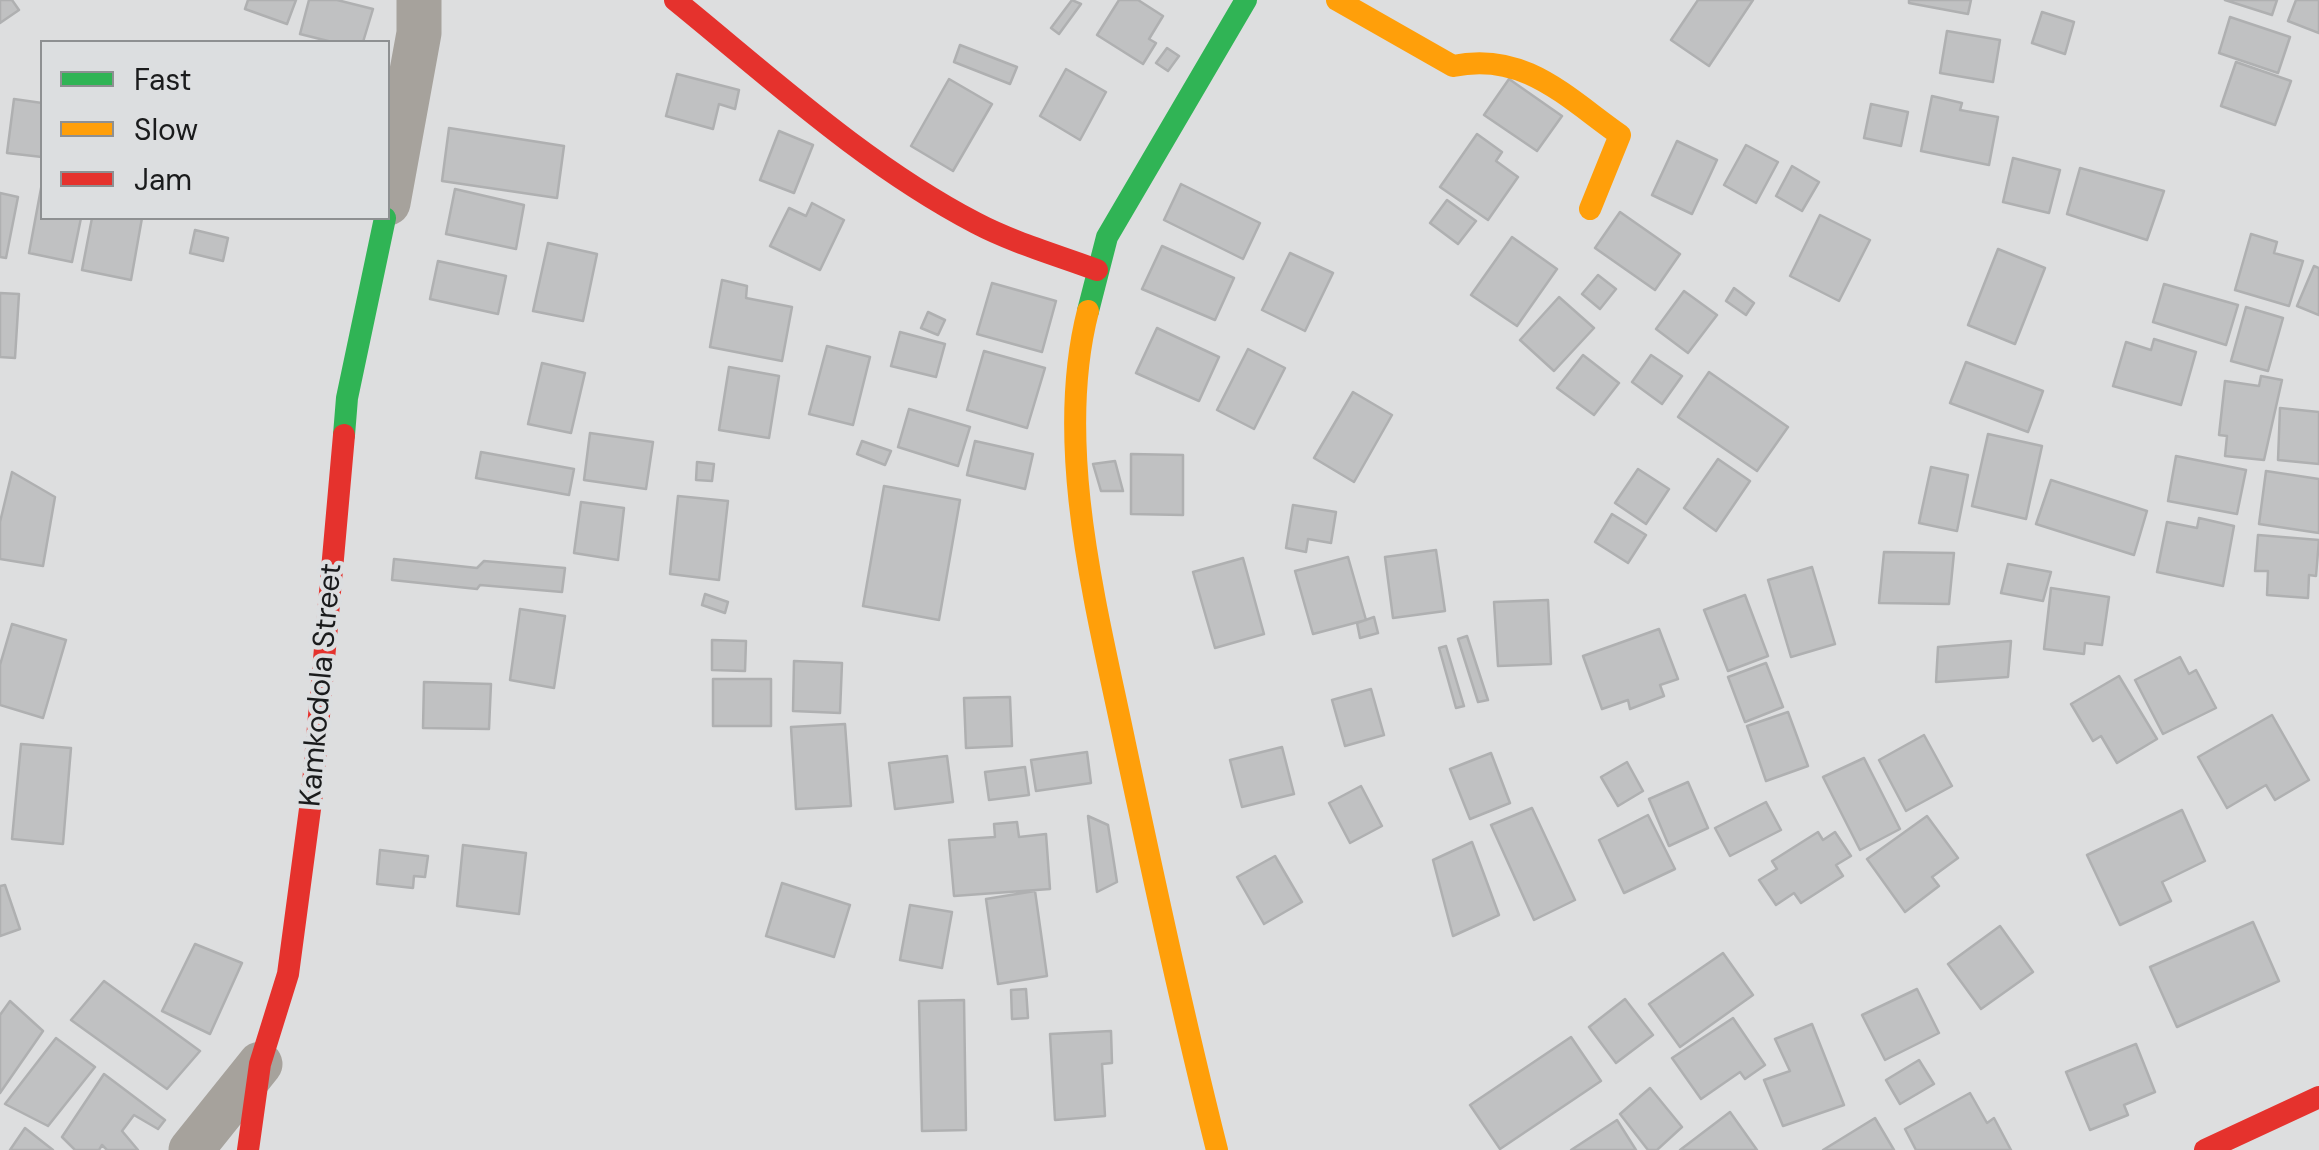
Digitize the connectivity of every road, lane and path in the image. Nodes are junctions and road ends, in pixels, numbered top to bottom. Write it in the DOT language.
graph roads {
  1 [pos="419,0"];
  2 [pos="675,0"];
  3 [pos="1246,0"];
  4 [pos="1338,0"];
  5 [pos="390,192"];
  6 [pos="1590,209"];
  7 [pos="385,220"];
  8 [pos="1097,270"];
  9 [pos="260,1064"];
  10 [pos="2319,1097"];
  11 [pos="191,1150"];
  12 [pos="248,1150"];
  13 [pos="1217,1150"];
  14 [pos="2206,1150"];
  1 -- 5 [label="street"];
  2 -- 8 [label="street"];
  3 -- 8 [label="street"];
  4 -- 6 [label="street"];
  7 -- 9 [label="street, Kamkodola Street"];
  8 -- 13 [label="street"];
  9 -- 11 [label="street"];
  9 -- 12 [label="street, Kamkodola Street"];
  10 -- 14 [label="street"];
}
